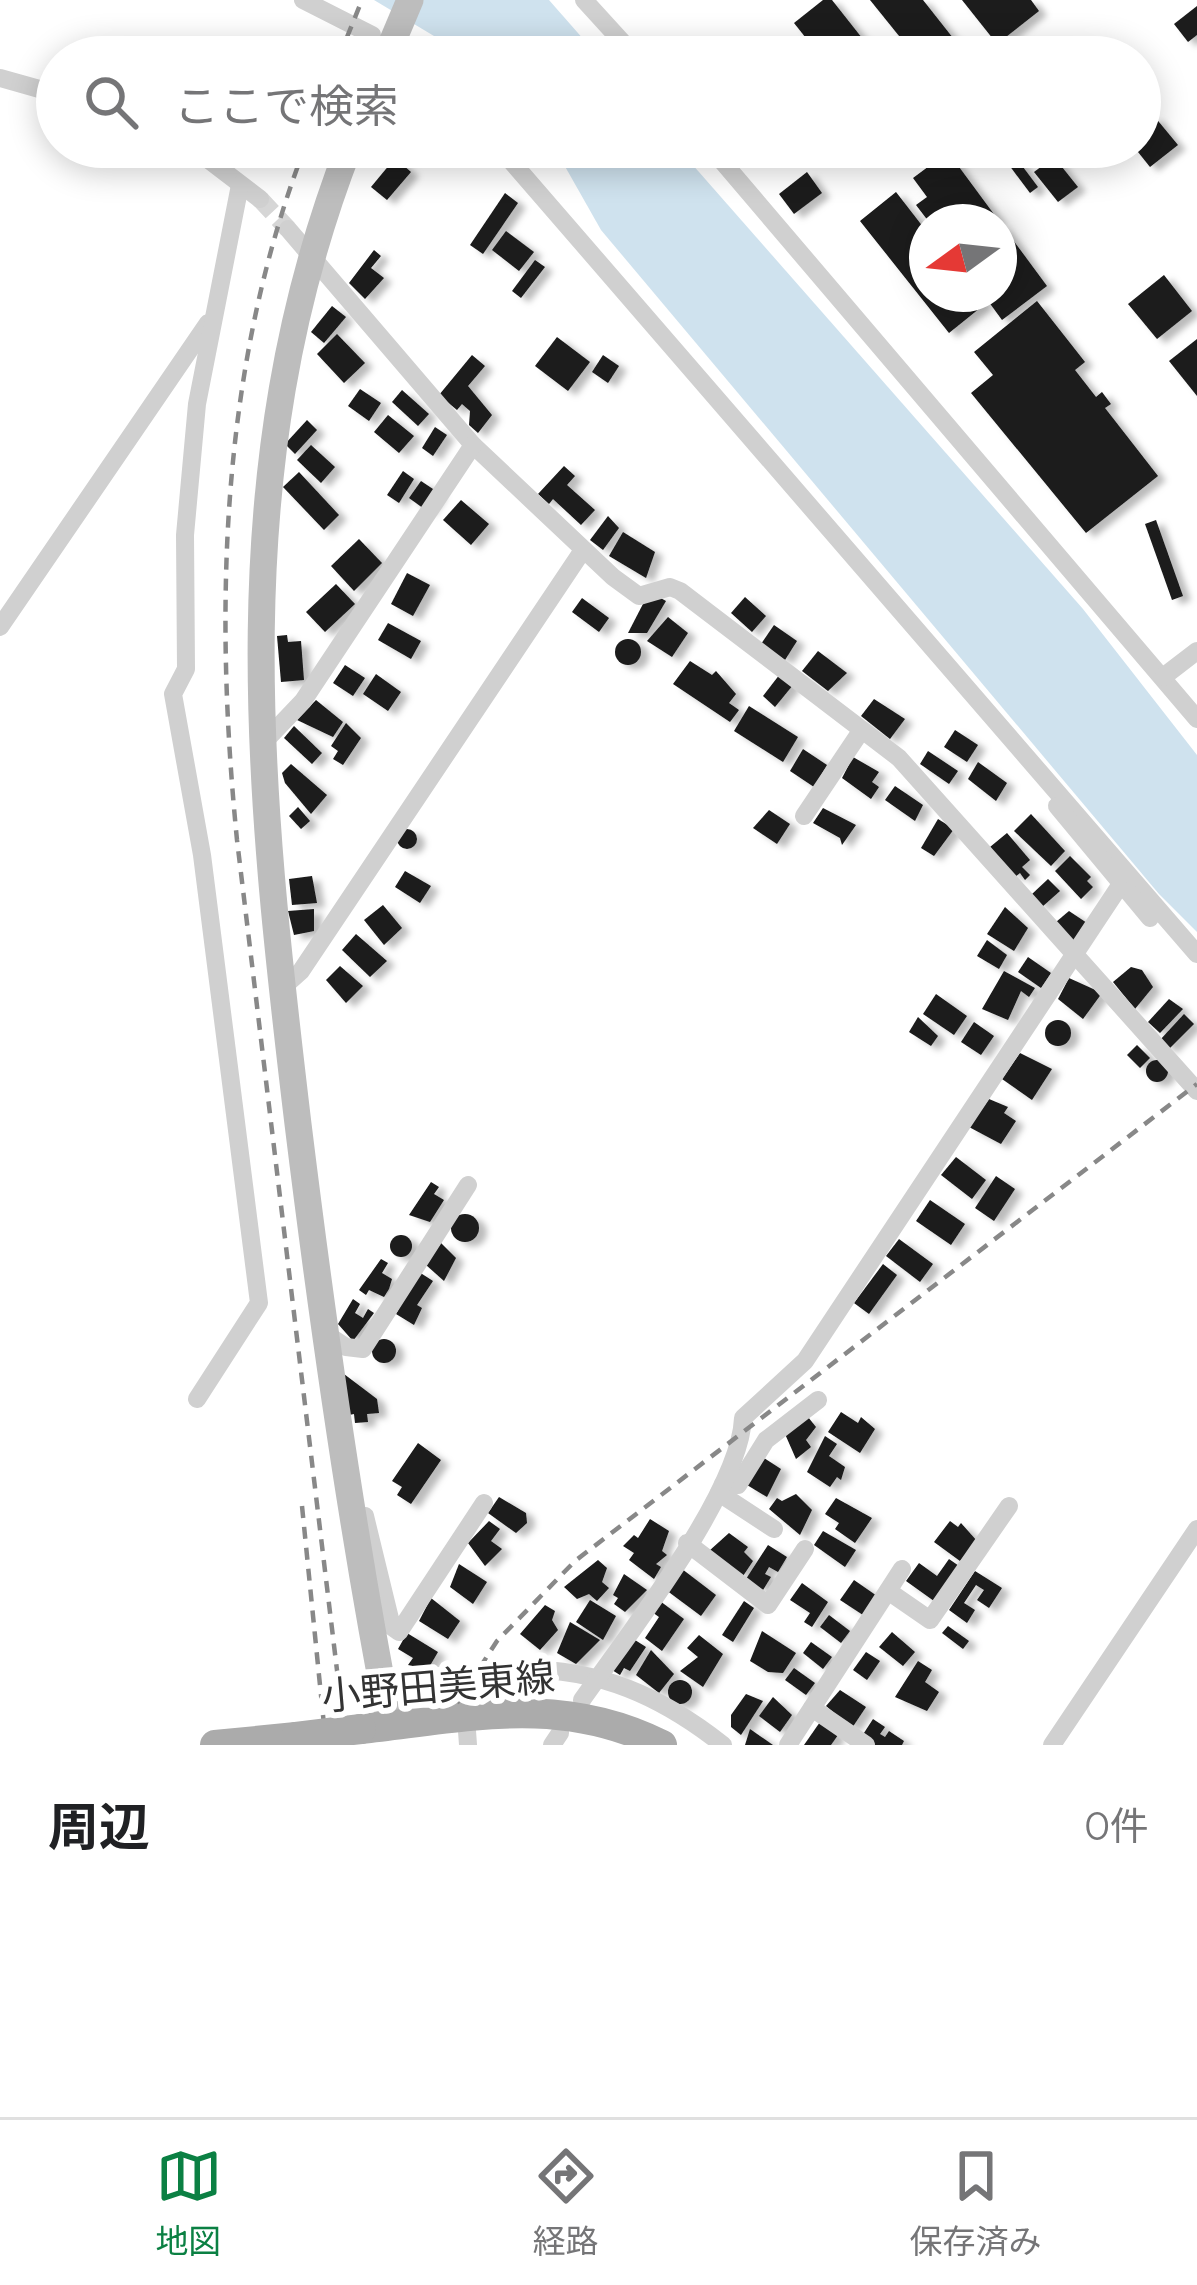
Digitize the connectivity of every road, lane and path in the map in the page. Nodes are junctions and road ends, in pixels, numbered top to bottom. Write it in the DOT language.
graph roads {
  1 [pos="303,0"];
  2 [pos="410,0"];
  3 [pos="584,0"];
  4 [pos="373,36"];
  5 [pos="394,36"];
  6 [pos="617,36"];
  7 [pos="4,86"];
  8 [pos="36,91"];
  9 [pos="219,168"];
  10 [pos="342,168"];
  11 [pos="517,168"];
  12 [pos="728,168"];
  13 [pos="240,184"];
  14 [pos="260,199"];
  15 [pos="288,229"];
  16 [pos="310,260"];
  17 [pos="210,319"];
  18 [pos="473,445"];
  19 [pos="583,550"];
  20 [pos="0,627"];
  21 [pos="1197,652"];
  22 [pos="1163,677"];
  23 [pos="1197,718"];
  24 [pos="861,731"];
  25 [pos="264,742"];
  26 [pos="1038,768"];
  27 [pos="804,816"];
  28 [pos="1119,887"];
  29 [pos="1183,938"];
  30 [pos="1075,954"];
  31 [pos="1197,954"];
  32 [pos="282,988"];
  33 [pos="1197,1091"];
  34 [pos="468,1185"];
  35 [pos="323,1331"];
  36 [pos="197,1399"];
  37 [pos="818,1400"];
  38 [pos="337,1431"];
  39 [pos="721,1488"];
  40 [pos="484,1503"];
  41 [pos="1009,1506"];
  42 [pos="774,1529"];
  43 [pos="1197,1529"];
  44 [pos="687,1543"];
  45 [pos="805,1549"];
  46 [pos="902,1569"];
  47 [pos="888,1592"];
  48 [pos="520,1669"];
  49 [pos="599,1676"];
  50 [pos="582,1700"];
  51 [pos="812,1708"];
  52 [pos="375,1728"];
  53 [pos="467,1731"];
  54 [pos="215,1745"];
  55 [pos="662,1745"];
  56 [pos="723,1745"];
  57 [pos="788,1745"];
  58 [pos="866,1745"];
  59 [pos="1052,1745"];
  1 -- 4 [label="street"];
  2 -- 5 [label="street"];
  3 -- 6 [label="street"];
  7 -- 8 [label="street"];
  9 -- 13 [label="street"];
  10 -- 16 [label="street"];
  11 -- 26 [label="street"];
  12 -- 22 [label="street"];
  13 -- 14 [label="street"];
  13 -- 17 [label="street"];
  15 -- 16 [label="street"];
  16 -- 18 [label="street"];
  16 -- 25 [label="street"];
  17 -- 20 [label="street"];
  17 -- 36 [label="street"];
  18 -- 19 [label="street"];
  18 -- 25 [label="street"];
  19 -- 24 [label="street"];
  19 -- 32 [label="street"];
  21 -- 22 [label="street"];
  22 -- 23 [label="street"];
  24 -- 27 [label="street"];
  24 -- 30 [label="street"];
  25 -- 32 [label="street"];
  26 -- 28 [label="street"];
  26 -- 29 [label="street"];
  28 -- 29 [label="street"];
  28 -- 30 [label="street"];
  29 -- 31 [label="street"];
  30 -- 33 [label="street"];
  30 -- 39 [label="street"];
  32 -- 35 [label="street"];
  34 -- 35 [label="street"];
  35 -- 38 [label="street"];
  37 -- 39 [label="street"];
  38 -- 40 [label="street"];
  38 -- 52 [label="street"];
  39 -- 42 [label="street"];
  39 -- 44 [label="street"];
  41 -- 47 [label="street"];
  43 -- 59 [label="street"];
  44 -- 45 [label="street"];
  44 -- 49 [label="street"];
  46 -- 47 [label="street"];
  47 -- 51 [label="street"];
  48 -- 49 [label="street"];
  49 -- 50 [label="street"];
  49 -- 56 [label="street"];
  51 -- 57 [label="street"];
  51 -- 58 [label="street"];
  52 -- 53 [label="main road, 小野田美東線"];
  52 -- 54 [label="main road, 小野田美東線, bridge"];
  53 -- 55 [label="main road, 小野田美東線"];
}
